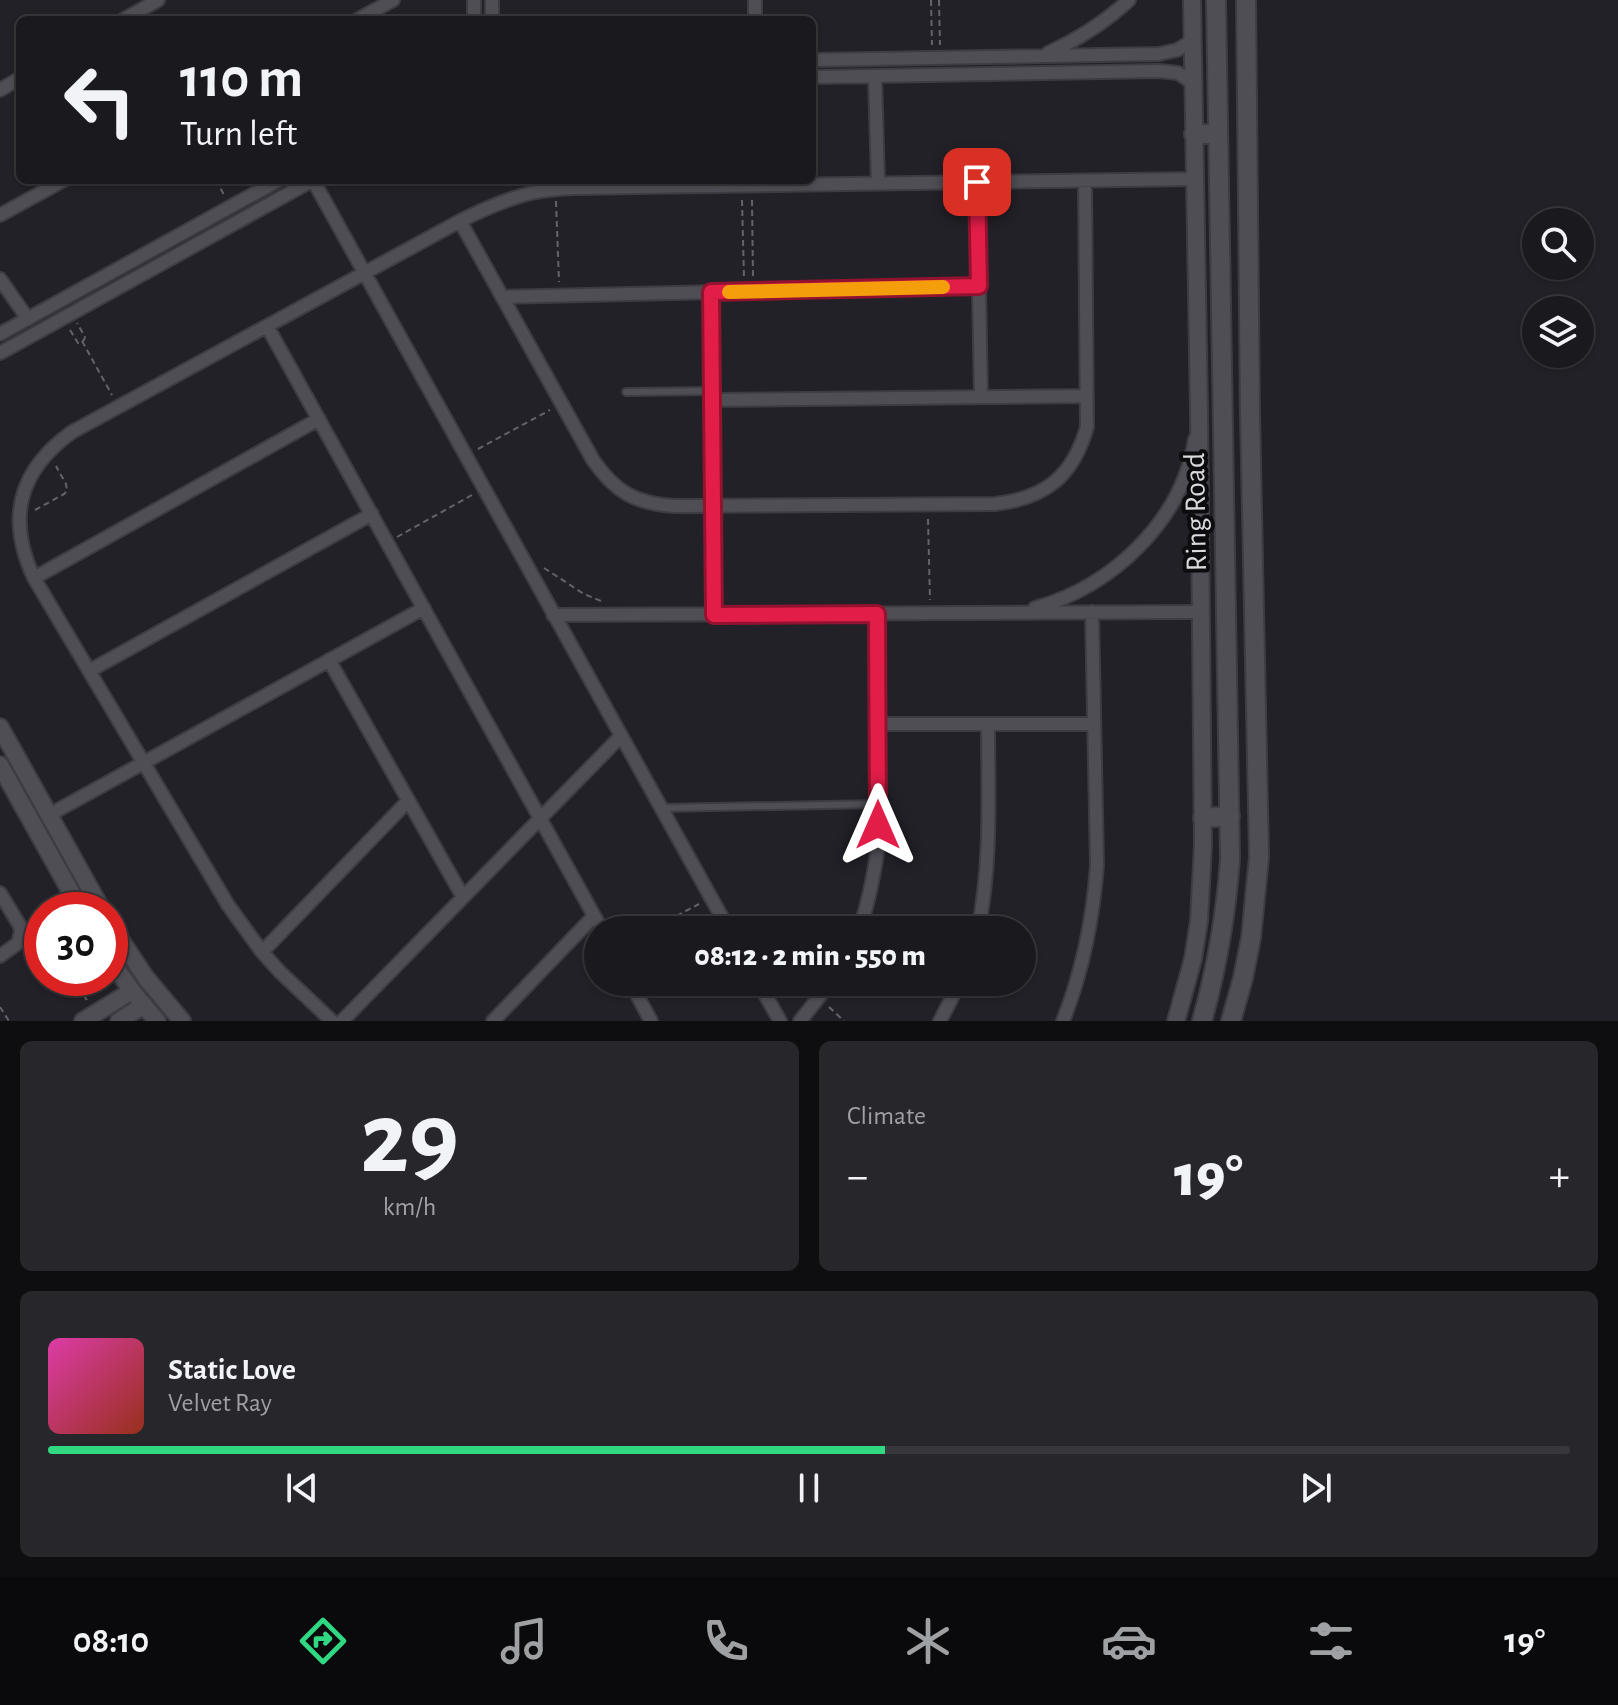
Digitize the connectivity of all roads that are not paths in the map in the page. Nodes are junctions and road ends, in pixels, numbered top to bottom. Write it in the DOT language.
graph roads {
  1 [pos="158,0"];
  2 [pos="393,0"];
  3 [pos="1129,0"];
  4 [pos="1192,0"];
  5 [pos="1216,0"];
  6 [pos="1246,0"];
  7 [pos="130,16"];
  8 [pos="364,16"];
  9 [pos="1192,41"];
  10 [pos="1043,55"];
  11 [pos="816,60"];
  12 [pos="875,76"];
  13 [pos="816,77"];
  14 [pos="1193,83"];
  15 [pos="1194,134"];
  16 [pos="1218,134"];
  17 [pos="1195,179"];
  18 [pos="1085,181"];
  19 [pos="977,182"];
  20 [pos="878,183"];
  21 [pos="57,184"];
  22 [pos="272,184"];
  23 [pos="306,184"];
  24 [pos="315,184"];
  25 [pos="0,215"];
  26 [pos="460,221"];
  27 [pos="198,225"];
  28 [pos="207,239"];
  29 [pos="364,273"];
  30 [pos="0,279"];
  31 [pos="979,286"];
  32 [pos="711,292"];
  33 [pos="502,297"];
  34 [pos="28,319"];
  35 [pos="267,326"];
  36 [pos="0,334"];
  37 [pos="0,353"];
  38 [pos="626,392"];
  39 [pos="712,395"];
  40 [pos="1087,396"];
  41 [pos="981,397"];
  42 [pos="1199,412"];
  43 [pos="1222,413"];
  44 [pos="1250,413"];
  45 [pos="319,419"];
  46 [pos="713,506"];
  47 [pos="372,514"];
  48 [pos="34,578"];
  49 [pos="424,608"];
  50 [pos="1092,612"];
  51 [pos="1201,612"];
  52 [pos="1019,613"];
  53 [pos="877,614"];
  54 [pos="553,615"];
  55 [pos="714,615"];
  56 [pos="329,660"];
  57 [pos="89,671"];
  58 [pos="877,724"];
  59 [pos="988,724"];
  60 [pos="1094,724"];
  61 [pos="0,727"];
  62 [pos="621,736"];
  63 [pos="143,763"];
  64 [pos="0,765"];
  65 [pos="408,801"];
  66 [pos="878,804"];
  67 [pos="661,808"];
  68 [pos="49,815"];
  69 [pos="1230,816"];
  70 [pos="540,818"];
  71 [pos="1203,818"];
  72 [pos="71,892"];
  73 [pos="92,892"];
  74 [pos="0,893"];
  75 [pos="463,897"];
  76 [pos="594,916"];
  77 [pos="721,916"];
  78 [pos="864,916"];
  79 [pos="981,916"];
  80 [pos="584,926"];
  81 [pos="128,951"];
  82 [pos="262,952"];
  83 [pos="0,956"];
  84 [pos="128,985"];
  85 [pos="132,991"];
  86 [pos="636,996"];
  87 [pos="766,996"];
  88 [pos="820,996"];
  89 [pos="953,996"];
  90 [pos="144,1005"];
  91 [pos="89,1017"];
  92 [pos="646,1019"];
  93 [pos="119,1021"];
  94 [pos="157,1021"];
  95 [pos="182,1021"];
  96 [pos="332,1021"];
  97 [pos="342,1021"];
  98 [pos="493,1021"];
  99 [pos="780,1021"];
  100 [pos="800,1021"];
  101 [pos="940,1021"];
  102 [pos="1063,1021"];
  103 [pos="1176,1021"];
  104 [pos="1202,1021"];
  105 [pos="1231,1021"];
  1 -- 7 [label="street"];
  2 -- 8 [label="street"];
  3 -- 10 [label="street"];
  4 -- 9 [label="street"];
  5 -- 16 [label="main road, Ring Road"];
  6 -- 44 [label="main road, Ring Road"];
  9 -- 10 [label="street"];
  9 -- 14 [label="street"];
  10 -- 11 [label="street"];
  12 -- 13 [label="street"];
  12 -- 14 [label="street"];
  12 -- 20 [label="street"];
  14 -- 15 [label="street"];
  15 -- 16 [label="main road"];
  15 -- 17 [label="street"];
  16 -- 43 [label="main road, Ring Road"];
  17 -- 18 [label="street"];
  17 -- 42 [label="street"];
  18 -- 19 [label="street"];
  18 -- 40 [label="street"];
  19 -- 20 [label="street"];
  19 -- 31 [label="street"];
  20 -- 26 [label="street"];
  21 -- 25 [label="street"];
  22 -- 27 [label="street"];
  23 -- 28 [label="street"];
  24 -- 29 [label="street"];
  26 -- 29 [label="street"];
  26 -- 33 [label="street"];
  27 -- 28 [label="street"];
  27 -- 34 [label="street"];
  28 -- 37 [label="street"];
  29 -- 35 [label="street"];
  29 -- 54 [label="street"];
  30 -- 34 [label="street"];
  31 -- 32 [label="street"];
  31 -- 41 [label="street"];
  32 -- 33 [label="street"];
  32 -- 39 [label="street"];
  33 -- 46 [label="street"];
  34 -- 36 [label="street"];
  35 -- 45 [label="street"];
  35 -- 48 [label="street"];
  38 -- 39 [label="lane"];
  39 -- 41 [label="street"];
  39 -- 46 [label="street"];
  40 -- 41 [label="street"];
  40 -- 46 [label="street"];
  42 -- 51 [label="street"];
  42 -- 52 [label="street"];
  43 -- 44 [label="main road"];
  43 -- 69 [label="main road, Ring Road"];
  44 -- 105 [label="main road, Ring Road"];
  45 -- 47 [label="street"];
  45 -- 48 [label="street"];
  46 -- 55 [label="street"];
  47 -- 49 [label="street"];
  47 -- 57 [label="street"];
  48 -- 57 [label="street"];
  49 -- 56 [label="street"];
  49 -- 70 [label="street"];
  50 -- 51 [label="street"];
  50 -- 52 [label="street"];
  50 -- 60 [label="street"];
  51 -- 71 [label="street"];
  52 -- 53 [label="street"];
  53 -- 55 [label="street"];
  53 -- 58 [label="street"];
  54 -- 55 [label="street"];
  54 -- 62 [label="street"];
  56 -- 63 [label="street"];
  56 -- 65 [label="street"];
  57 -- 63 [label="street"];
  58 -- 59 [label="street"];
  58 -- 66 [label="street"];
  59 -- 60 [label="street"];
  59 -- 79 [label="street"];
  60 -- 102 [label="street"];
  61 -- 68 [label="street"];
  62 -- 67 [label="street"];
  62 -- 70 [label="street"];
  63 -- 68 [label="street"];
  63 -- 82 [label="street"];
  64 -- 72 [label="street"];
  65 -- 75 [label="street"];
  65 -- 82 [label="street"];
  66 -- 67 [label="lane"];
  66 -- 78 [label="street"];
  67 -- 77 [label="street"];
  68 -- 73 [label="street"];
  69 -- 71 [label="main road"];
  69 -- 104 [label="main road, Ring Road"];
  70 -- 75 [label="street"];
  70 -- 76 [label="street"];
  71 -- 103 [label="street"];
  74 -- 83 [label="street"];
  75 -- 97 [label="street"];
  80 -- 98 [label="street"];
  81 -- 95 [label="street"];
  82 -- 96 [label="street"];
  84 -- 85 [label="street"];
  85 -- 90 [label="street"];
  85 -- 91 [label="street"];
  86 -- 92 [label="street"];
  87 -- 99 [label="street"];
  88 -- 100 [label="street"];
  89 -- 101 [label="street"];
  90 -- 93 [label="street"];
  90 -- 94 [label="street"];
}
